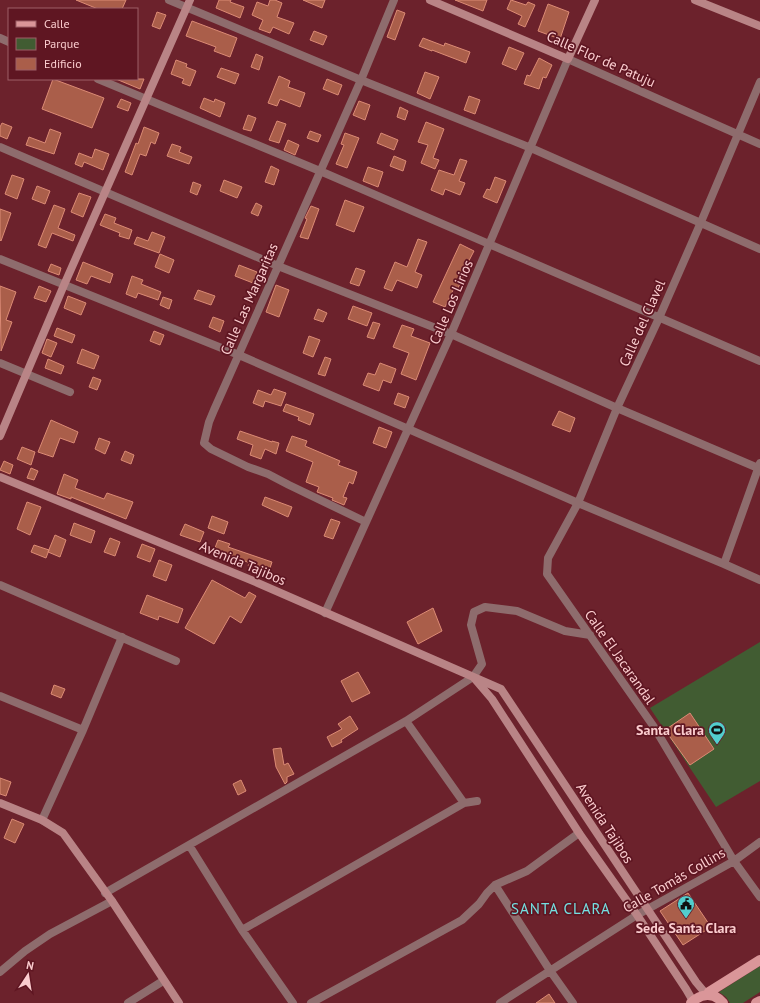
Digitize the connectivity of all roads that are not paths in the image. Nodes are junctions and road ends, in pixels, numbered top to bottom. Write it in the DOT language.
graph roads {
  1 [pos="169,0"];
  2 [pos="394,0"];
  3 [pos="430,0"];
  4 [pos="595,0"];
  5 [pos="695,0"];
  6 [pos="188,4"];
  7 [pos="760,26"];
  8 [pos="568,58"];
  9 [pos="100,80"];
  10 [pos="361,80"];
  11 [pos="760,82"];
  12 [pos="146,99"];
  13 [pos="738,135"];
  14 [pos="760,144"];
  15 [pos="0,147"];
  16 [pos="531,148"];
  17 [pos="320,171"];
  18 [pos="106,192"];
  19 [pos="701,222"];
  20 [pos="490,245"];
  21 [pos="760,249"];
  22 [pos="0,259"];
  23 [pos="278,266"];
  24 [pos="64,285"];
  25 [pos="659,318"];
  26 [pos="451,334"];
  27 [pos="239,355"];
  28 [pos="760,361"];
  29 [pos="0,363"];
  30 [pos="26,374"];
  31 [pos="70,392"];
  32 [pos="617,408"];
  33 [pos="408,429"];
  34 [pos="0,436"];
  35 [pos="759,466"];
  36 [pos="0,477"];
  37 [pos="578,503"];
  38 [pos="366,522"];
  39 [pos="724,564"];
  40 [pos="547,574"];
  41 [pos="760,580"];
  42 [pos="0,586"];
  43 [pos="325,612"];
  44 [pos="590,635"];
  45 [pos="122,637"];
  46 [pos="176,661"];
  47 [pos="473,678"];
  48 [pos="0,696"];
  49 [pos="406,721"];
  50 [pos="83,730"];
  51 [pos="477,801"];
  52 [pos="0,803"];
  53 [pos="464,803"];
  54 [pos="42,820"];
  55 [pos="579,833"];
  56 [pos="760,842"];
  57 [pos="189,845"];
  58 [pos="734,861"];
  59 [pos="495,885"];
  60 [pos="105,893"];
  61 [pos="760,898"];
  62 [pos="112,901"];
  63 [pos="647,909"];
  64 [pos="637,915"];
  65 [pos="242,930"];
  66 [pos="760,960"];
  67 [pos="0,972"];
  68 [pos="551,972"];
  69 [pos="163,981"];
  70 [pos="707,994"];
  71 [pos="760,1001"];
  72 [pos="692,1002"];
  73 [pos="128,1003"];
  74 [pos="179,1003"];
  75 [pos="293,1003"];
  76 [pos="311,1003"];
  77 [pos="500,1003"];
  78 [pos="573,1003"];
  79 [pos="723,1003"];
  80 [pos="756,1003"];
  1 -- 6 [label="street"];
  2 -- 10 [label="street, Calle Las Margaritas"];
  3 -- 8 [label="street, Calle Flor de Patuju"];
  4 -- 8 [label="street, Calle Los Lirios"];
  5 -- 7 [label="street"];
  6 -- 10 [label="street"];
  6 -- 12 [label="street"];
  8 -- 13 [label="street, Calle Flor de Patuju"];
  8 -- 16 [label="street, Calle Los Lirios"];
  9 -- 12 [label="street"];
  10 -- 16 [label="street"];
  10 -- 17 [label="street, Calle Las Margaritas"];
  11 -- 13 [label="street, Calle del Clavel"];
  12 -- 17 [label="street"];
  12 -- 18 [label="street"];
  13 -- 14 [label="street, Calle Flor de Patuju"];
  13 -- 19 [label="street, Calle del Clavel"];
  15 -- 18 [label="street"];
  16 -- 19 [label="street"];
  16 -- 20 [label="street, Calle Los Lirios"];
  17 -- 20 [label="street"];
  17 -- 23 [label="street, Calle Las Margaritas"];
  18 -- 23 [label="street"];
  18 -- 24 [label="street"];
  19 -- 21 [label="street"];
  19 -- 25 [label="street, Calle del Clavel"];
  20 -- 25 [label="street"];
  20 -- 26 [label="street, Calle Los Lirios"];
  22 -- 24 [label="street"];
  23 -- 26 [label="street"];
  23 -- 27 [label="street, Calle Las Margaritas"];
  24 -- 27 [label="street"];
  24 -- 30 [label="street"];
  25 -- 28 [label="street"];
  25 -- 32 [label="street, Calle del Clavel"];
  26 -- 32 [label="street"];
  26 -- 33 [label="street, Calle Los Lirios"];
  27 -- 33 [label="street"];
  27 -- 38 [label="street, Calle Las Margaritas"];
  29 -- 30 [label="street"];
  30 -- 31 [label="street"];
  30 -- 34 [label="street"];
  32 -- 35 [label="street"];
  32 -- 37 [label="street, Calle del Clavel"];
  33 -- 37 [label="street"];
  33 -- 38 [label="street, Calle Los Lirios"];
  35 -- 39 [label="street"];
  36 -- 43 [label="street, Avenida Tajibos"];
  37 -- 39 [label="street"];
  37 -- 40 [label="street, Calle del Clavel"];
  38 -- 43 [label="street, Calle Los Lirios"];
  39 -- 41 [label="street"];
  40 -- 44 [label="street, Calle El Jacarandal"];
  42 -- 45 [label="street"];
  43 -- 47 [label="street, Avenida Tajibos"];
  44 -- 47 [label="street"];
  44 -- 58 [label="street, Calle El Jacarandal"];
  45 -- 46 [label="street"];
  45 -- 50 [label="street"];
  47 -- 49 [label="street"];
  47 -- 55 [label="street, Avenida Tajibos"];
  47 -- 63 [label="street, Avenida Tajibos"];
  48 -- 50 [label="street"];
  49 -- 53 [label="street"];
  49 -- 57 [label="street"];
  50 -- 54 [label="street"];
  51 -- 53 [label="street"];
  52 -- 54 [label="street"];
  53 -- 65 [label="street"];
  54 -- 60 [label="street"];
  55 -- 59 [label="street"];
  55 -- 64 [label="street, Avenida Tajibos"];
  56 -- 58 [label="street, Calle Tomás Collins"];
  57 -- 60 [label="street"];
  57 -- 65 [label="street"];
  58 -- 61 [label="street, Calle El Jacarandal"];
  58 -- 63 [label="street, Calle Tomás Collins"];
  59 -- 68 [label="street"];
  59 -- 76 [label="street"];
  60 -- 62 [label="street"];
  62 -- 67 [label="street"];
  62 -- 69 [label="street"];
  63 -- 64 [label="street, Calle Tomás Collins"];
  63 -- 70 [label="street, Avenida Tajibos"];
  64 -- 68 [label="street, Calle Tomás Collins"];
  64 -- 72 [label="street, Avenida Tajibos"];
  65 -- 75 [label="street"];
  66 -- 70 [label="main road"];
  68 -- 77 [label="street, Calle Tomás Collins"];
  68 -- 78 [label="street"];
  69 -- 73 [label="street"];
  69 -- 74 [label="street"];
  70 -- 72 [label="main road"];
  70 -- 79 [label="main road"];
  71 -- 80 [label="main road"];
}
